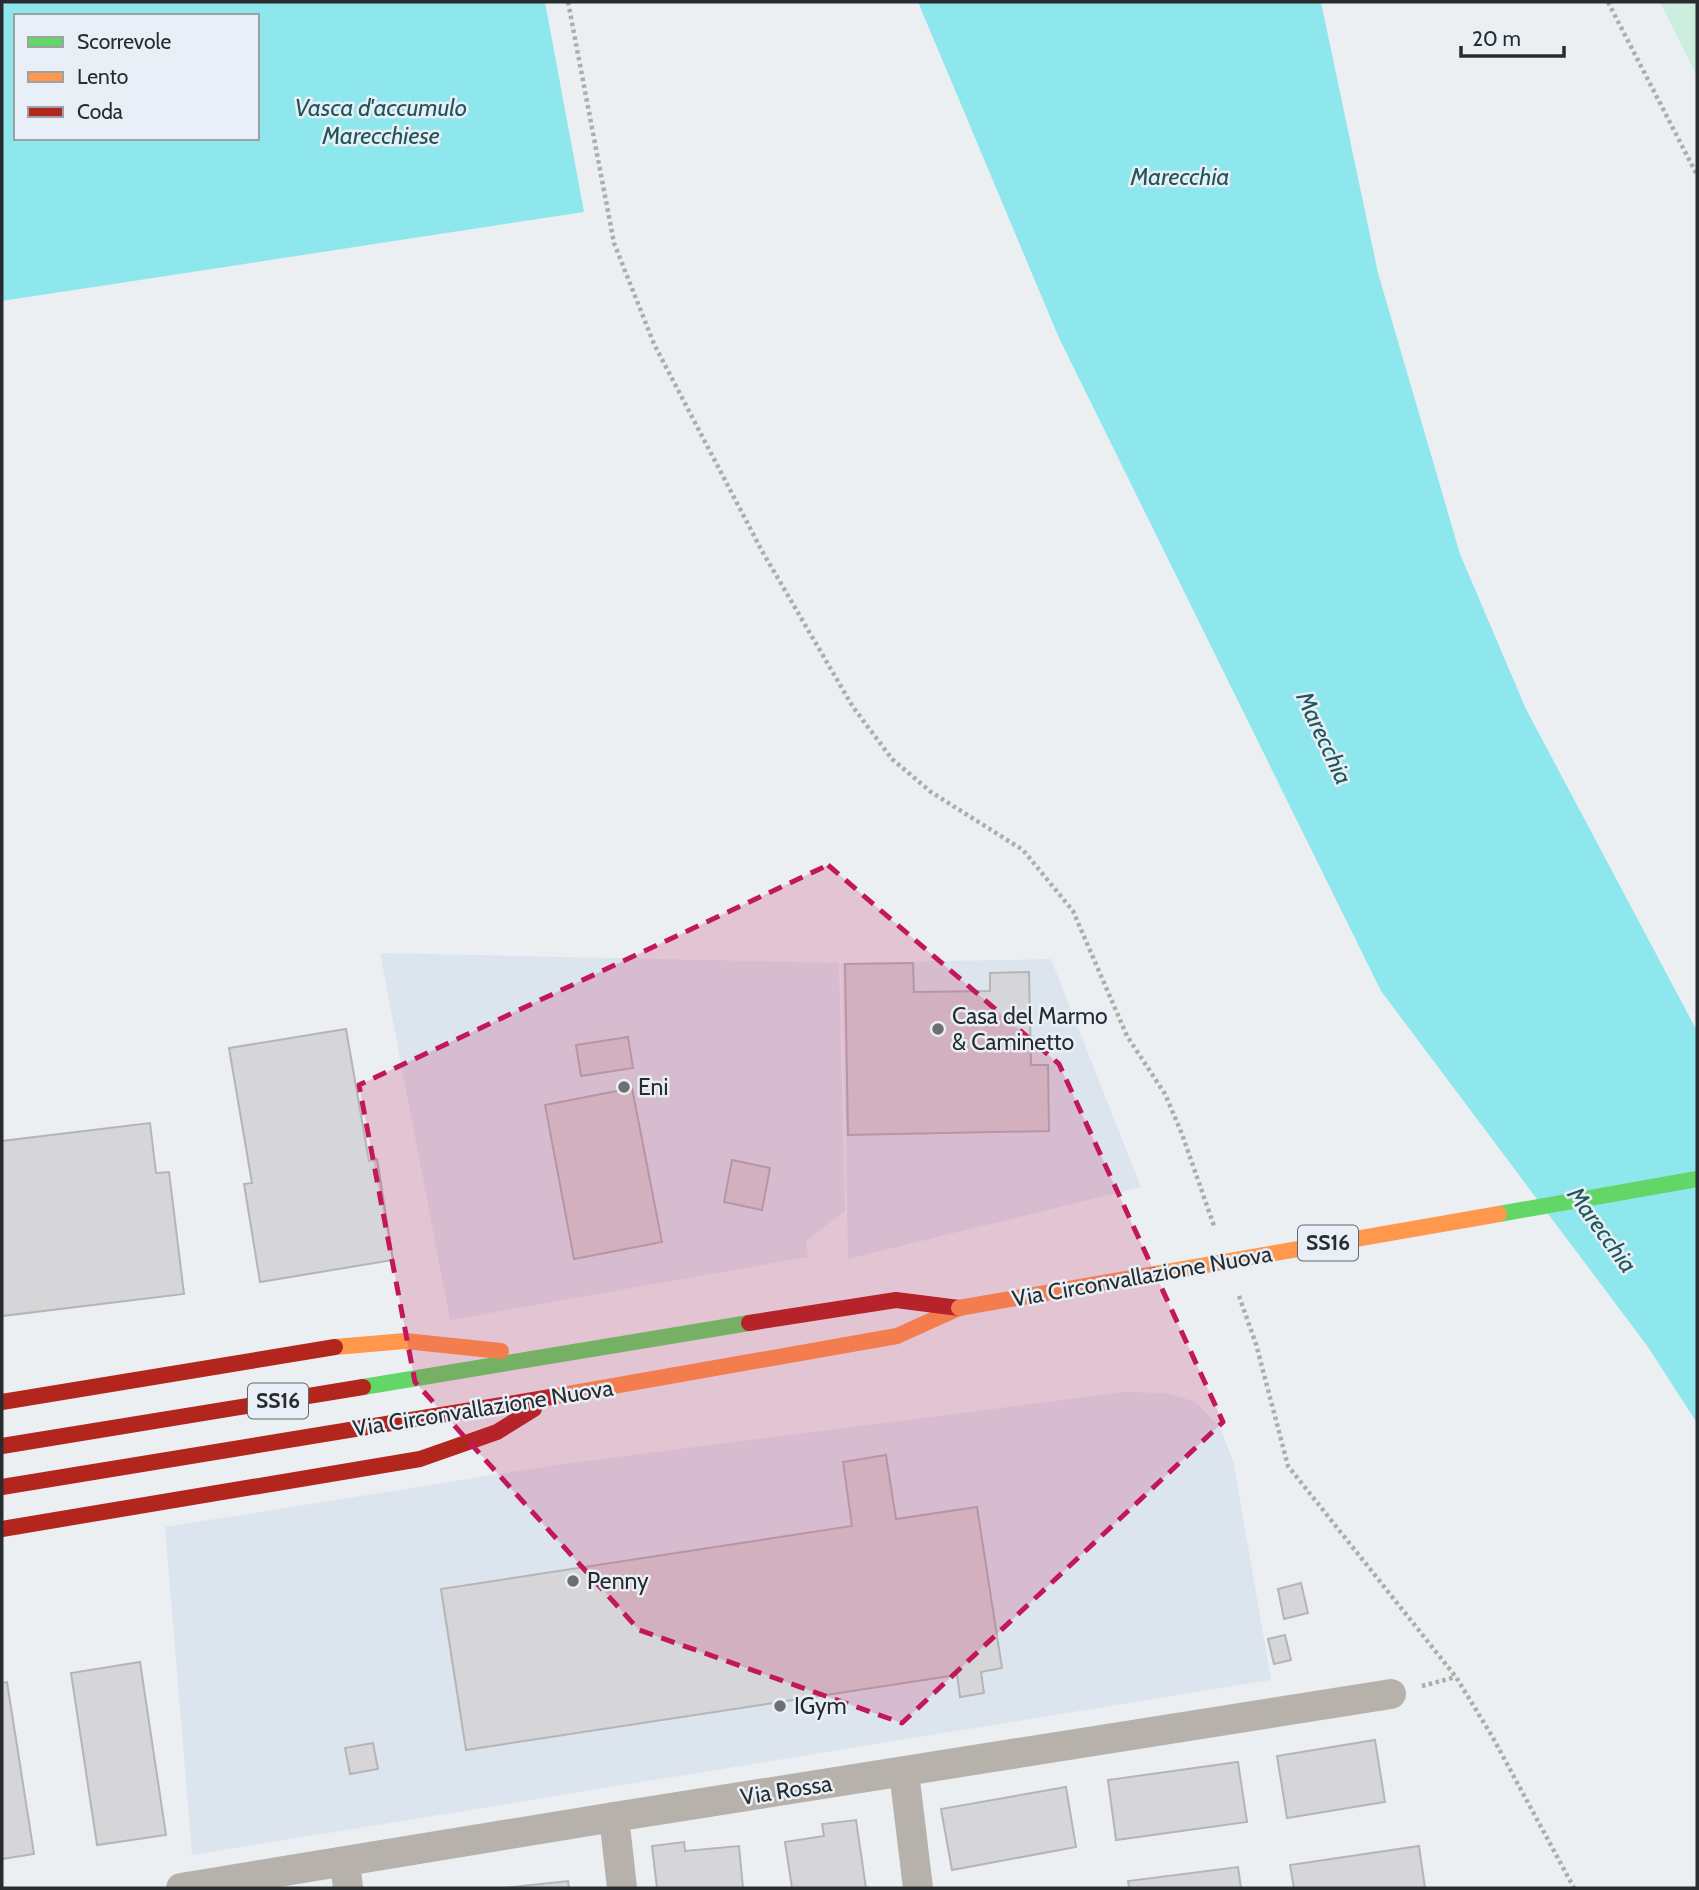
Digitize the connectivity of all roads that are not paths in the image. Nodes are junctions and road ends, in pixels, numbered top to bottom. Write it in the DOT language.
graph roads {
  1 [pos="1697,1178"];
  2 [pos="959,1308"];
  3 [pos="555,1356"];
  4 [pos="553,1397"];
  5 [pos="2,1402"];
  6 [pos="2,1446"];
  7 [pos="2,1487"];
  8 [pos="2,1529"];
  9 [pos="1391,1694"];
  10 [pos="904,1772"];
  11 [pos="614,1816"];
  12 [pos="347,1875"];
  13 [pos="181,1888"];
  14 [pos="622,1888"];
  15 [pos="918,1888"];
  1 -- 2 [label="main road, Via Circonvallazione Nuova / SS16, bridge"];
  2 -- 3 [label="main road, Via Circonvallazione Nuova / SS16"];
  2 -- 4 [label="main road, Via Circonvallazione Nuova / SS16"];
  3 -- 5 [label="main road"];
  3 -- 6 [label="main road, Via Circonvallazione Nuova / SS16"];
  4 -- 7 [label="main road, Via Circonvallazione Nuova / SS16"];
  4 -- 8 [label="main road"];
  9 -- 10 [label="street, Via Rossa"];
  10 -- 11 [label="street, Via Rossa"];
  10 -- 15 [label="street"];
  11 -- 12 [label="street, Via Rossa"];
  11 -- 14 [label="street"];
  12 -- 13 [label="street, Via Rossa"];
}
